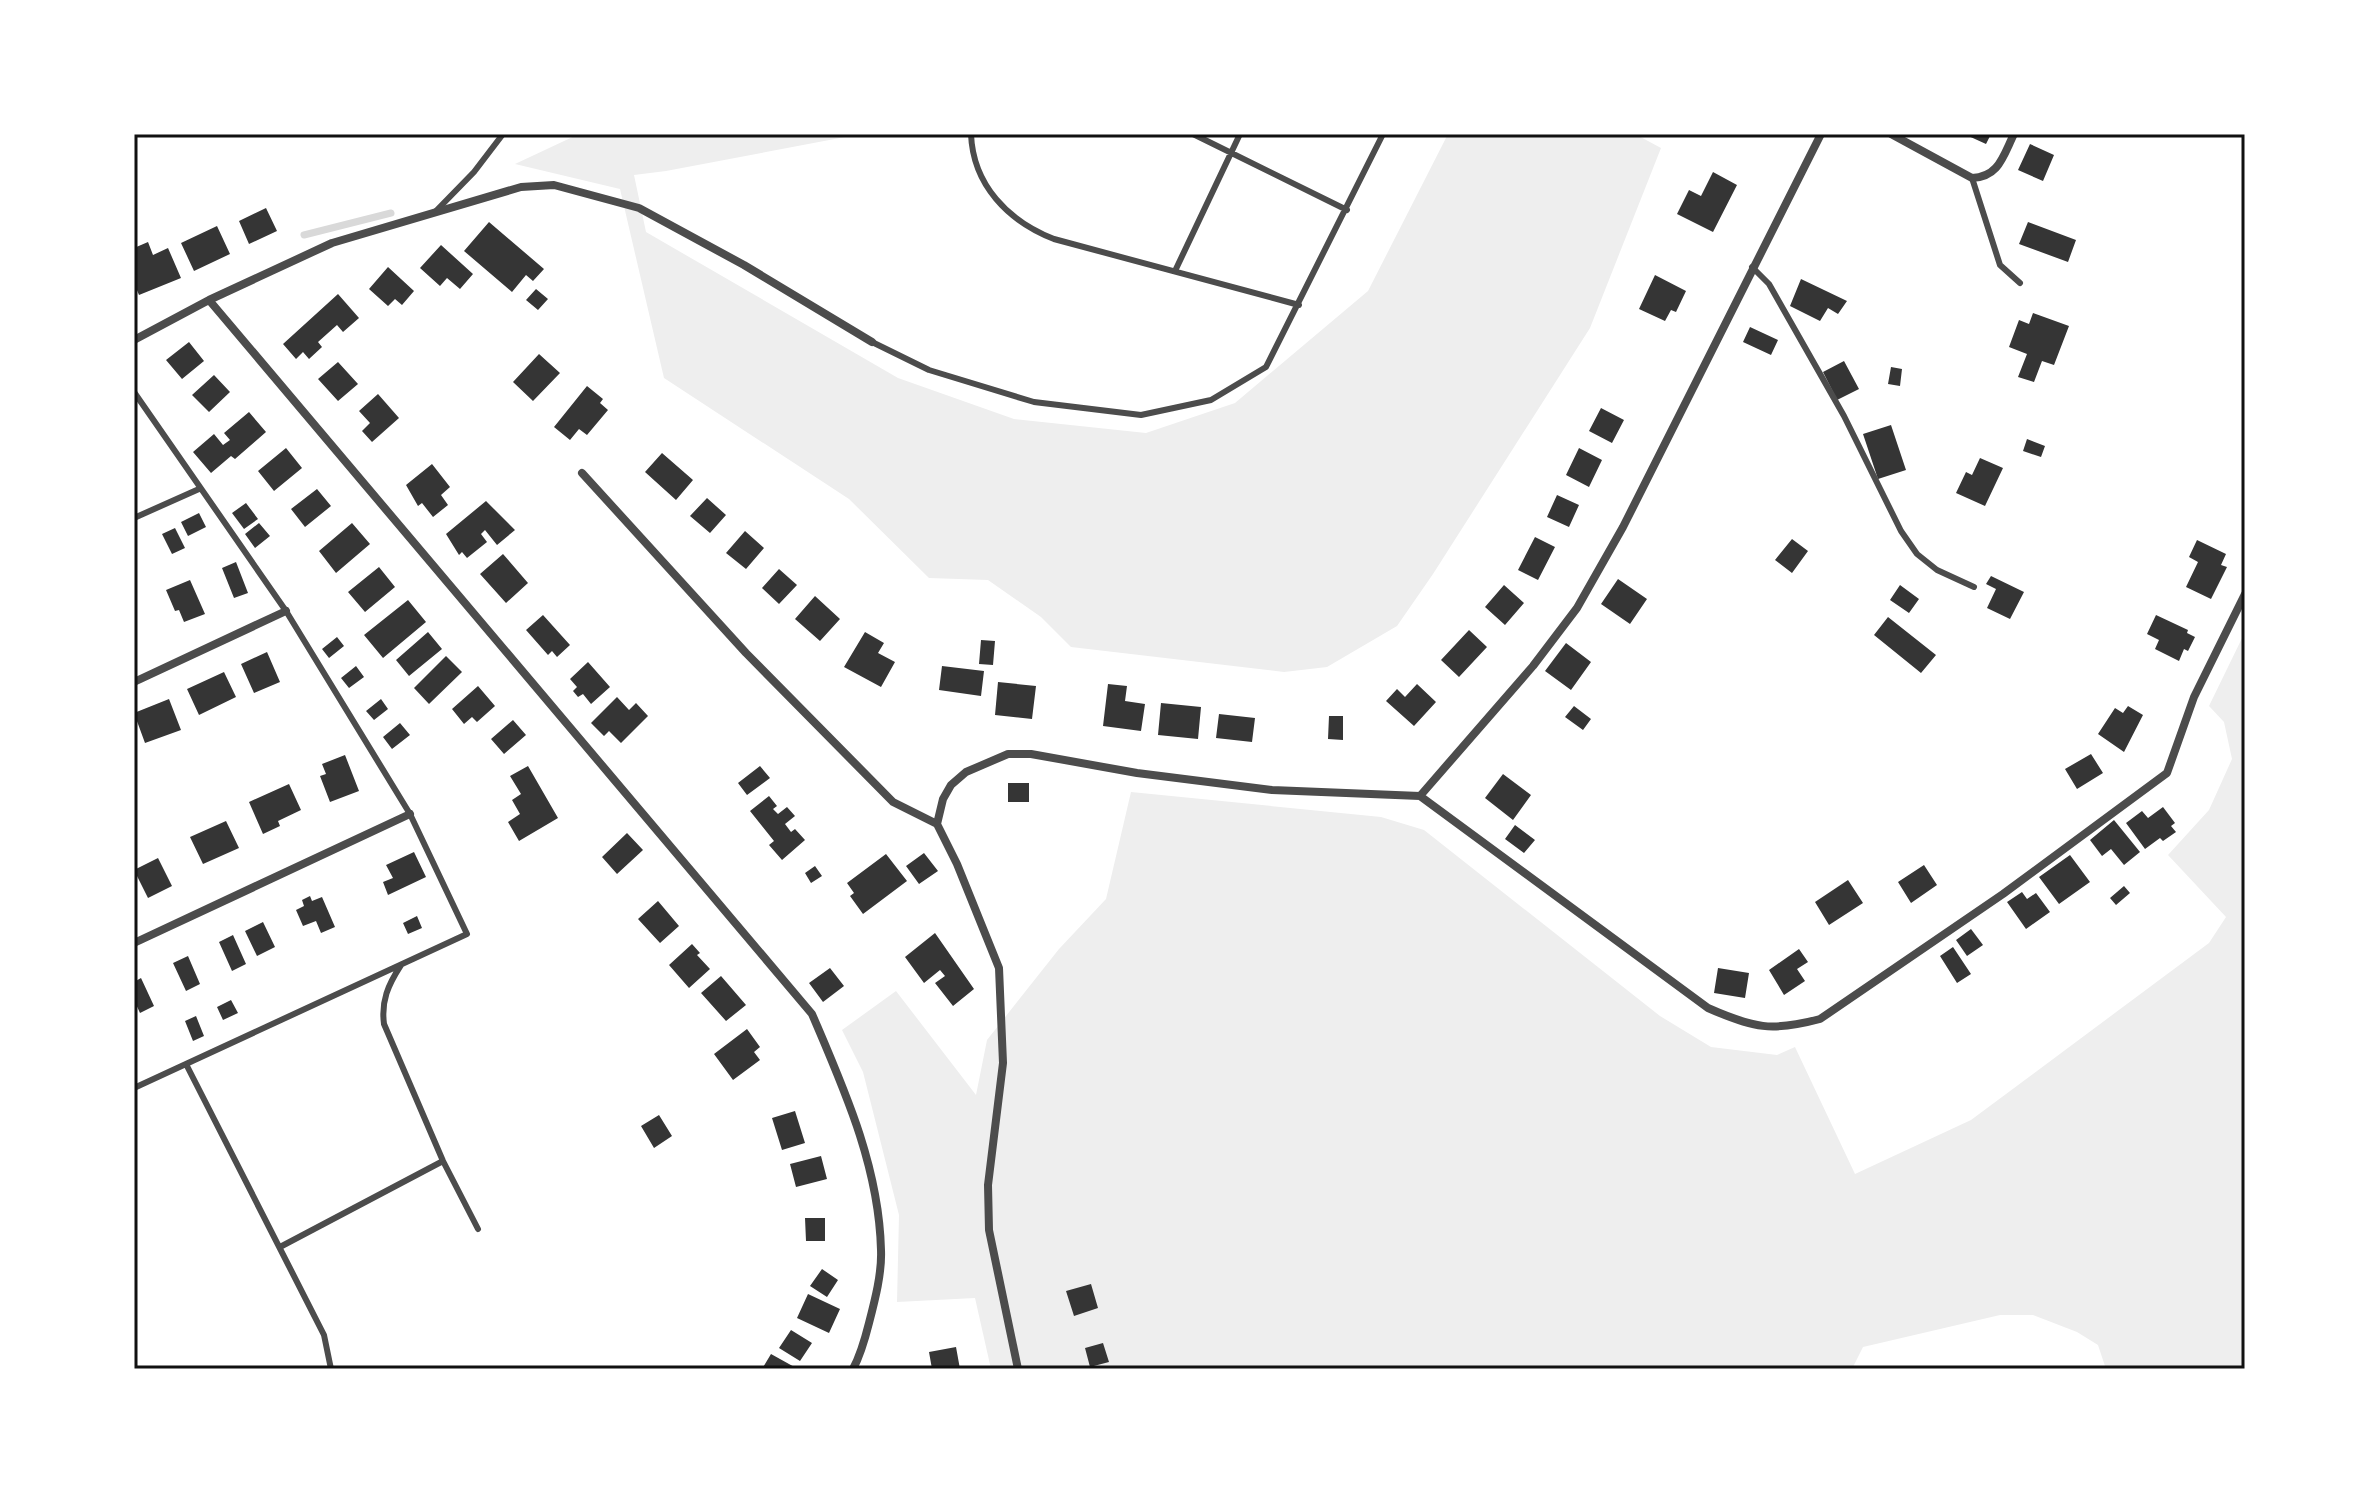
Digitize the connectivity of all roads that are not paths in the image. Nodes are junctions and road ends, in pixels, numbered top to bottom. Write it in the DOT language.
graph roads {
  1 [pos="503,134"];
  2 [pos="971,134"];
  3 [pos="1193,134"];
  4 [pos="1240,134"];
  5 [pos="1383,134"];
  6 [pos="1821,134"];
  7 [pos="1891,134"];
  8 [pos="2014,134"];
  9 [pos="1231,153"];
  10 [pos="1972,178"];
  11 [pos="1347,210"];
  12 [pos="436,211"];
  13 [pos="1752,267"];
  14 [pos="1175,271"];
  15 [pos="2020,283"];
  16 [pos="209,300"];
  17 [pos="1299,305"];
  18 [pos="134,340"];
  19 [pos="872,342"];
  20 [pos="134,392"];
  21 [pos="582,473"];
  22 [pos="199,489"];
  23 [pos="134,518"];
  24 [pos="1974,587"];
  25 [pos="2245,594"];
  26 [pos="286,611"];
  27 [pos="134,682"];
  28 [pos="1420,796"];
  29 [pos="410,814"];
  30 [pos="937,824"];
  31 [pos="134,943"];
  32 [pos="401,965"];
  33 [pos="186,1064"];
  34 [pos="134,1088"];
  35 [pos="443,1161"];
  36 [pos="478,1229"];
  37 [pos="280,1247"];
  38 [pos="241,1369"];
  39 [pos="257,1369"];
  40 [pos="331,1369"];
  41 [pos="853,1369"];
  42 [pos="1018,1369"];
  1 -- 12 [label="lane"];
  2 -- 14 [label="lane"];
  3 -- 9 [label="lane"];
  4 -- 9 [label="lane"];
  5 -- 11 [label="lane"];
  6 -- 13 [label="street"];
  7 -- 10 [label="street"];
  8 -- 10 [label="street"];
  9 -- 11 [label="lane"];
  9 -- 14 [label="lane"];
  10 -- 15 [label="lane"];
  11 -- 17 [label="lane"];
  12 -- 16 [label="street"];
  12 -- 19 [label="street"];
  13 -- 24 [label="lane"];
  13 -- 28 [label="street"];
  14 -- 17 [label="lane"];
  16 -- 18 [label="street"];
  16 -- 41 [label="street"];
  17 -- 19 [label="lane"];
  20 -- 22 [label="lane"];
  21 -- 30 [label="street"];
  22 -- 23 [label="lane"];
  22 -- 26 [label="lane"];
  25 -- 28 [label="street"];
  26 -- 27 [label="street"];
  26 -- 29 [label="lane"];
  28 -- 30 [label="street"];
  29 -- 31 [label="street"];
  29 -- 32 [label="lane"];
  30 -- 42 [label="street"];
  32 -- 33 [label="lane"];
  32 -- 35 [label="lane"];
  33 -- 34 [label="lane"];
  33 -- 37 [label="lane"];
  35 -- 36 [label="lane"];
  35 -- 37 [label="lane"];
  37 -- 40 [label="lane"];
  38 -- 39 [label="lane"];
}
